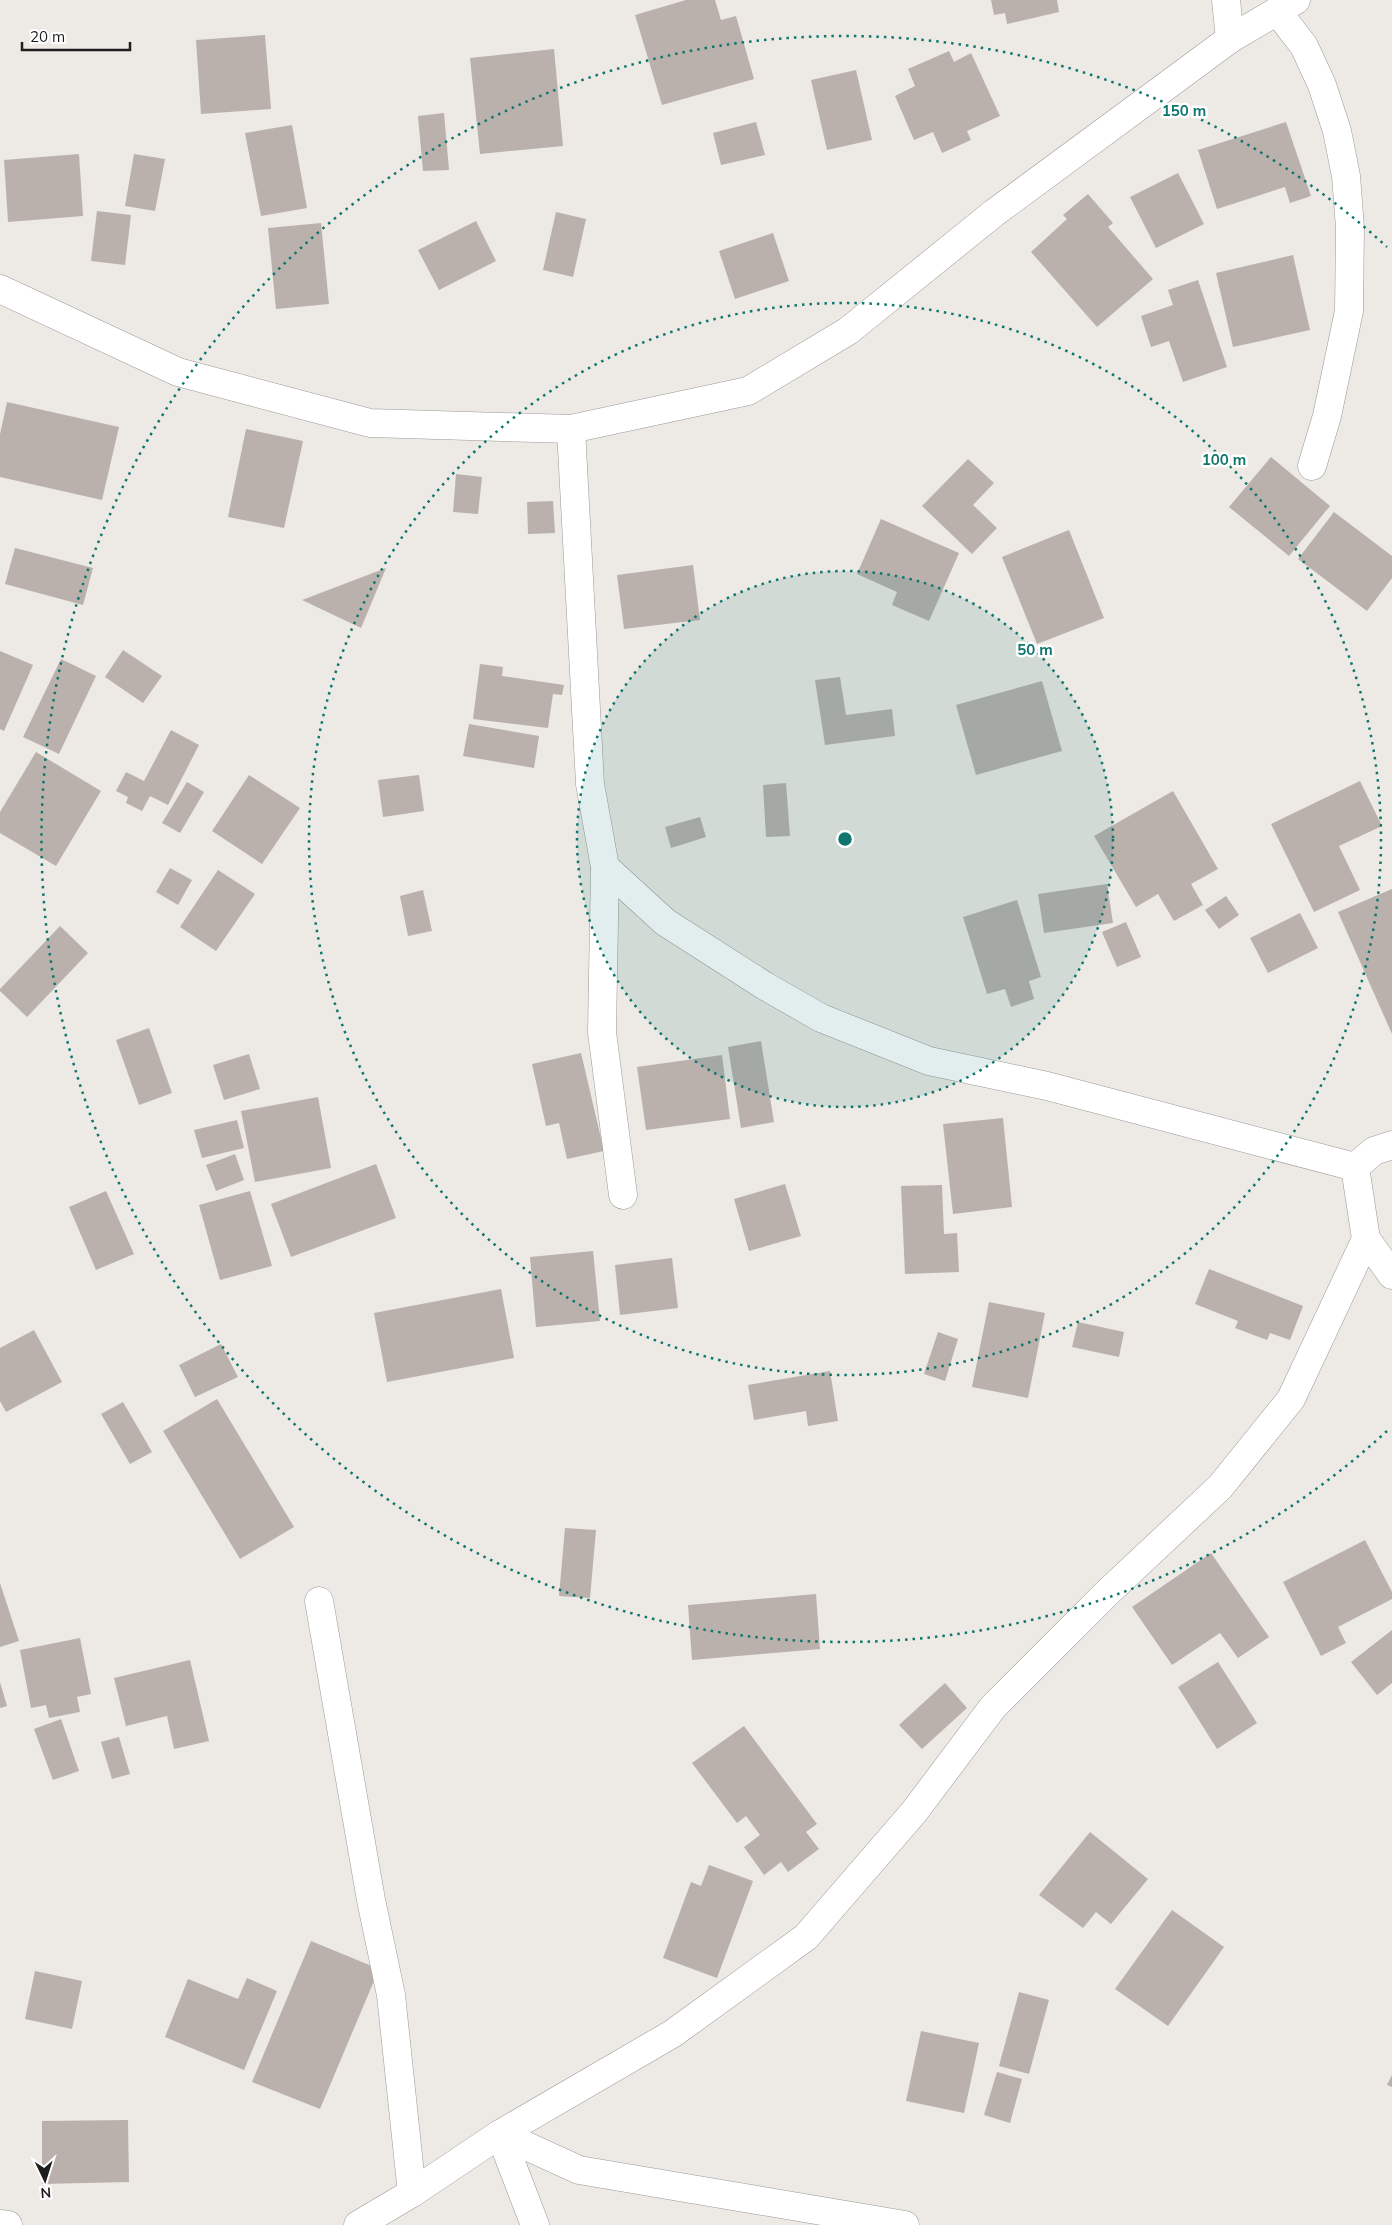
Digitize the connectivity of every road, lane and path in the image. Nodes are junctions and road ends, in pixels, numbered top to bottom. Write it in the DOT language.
graph roads {
  1 [pos="1226,0"];
  2 [pos="1287,6"];
  3 [pos="1230,39"];
  4 [pos="0,289"];
  5 [pos="571,429"];
  6 [pos="1312,466"];
  7 [pos="604,867"];
  8 [pos="1392,1145"];
  9 [pos="1355,1167"];
  10 [pos="623,1195"];
  11 [pos="1366,1239"];
  12 [pos="1392,1275"];
  13 [pos="319,1601"];
  14 [pos="500,2134"];
  15 [pos="412,2193"];
  16 [pos="0,2224"];
  17 [pos="8,2225"];
  18 [pos="358,2225"];
  19 [pos="535,2225"];
  20 [pos="905,2225"];
  1 -- 3 [label="street"];
  2 -- 3 [label="street"];
  2 -- 6 [label="street"];
  3 -- 5 [label="street"];
  4 -- 5 [label="street"];
  5 -- 7 [label="street"];
  7 -- 9 [label="street"];
  7 -- 10 [label="street"];
  8 -- 9 [label="street"];
  9 -- 11 [label="street"];
  11 -- 12 [label="street"];
  11 -- 14 [label="street"];
  13 -- 15 [label="street"];
  14 -- 15 [label="street"];
  14 -- 19 [label="street"];
  14 -- 20 [label="street"];
  15 -- 18 [label="street"];
  16 -- 17 [label="street"];
}
